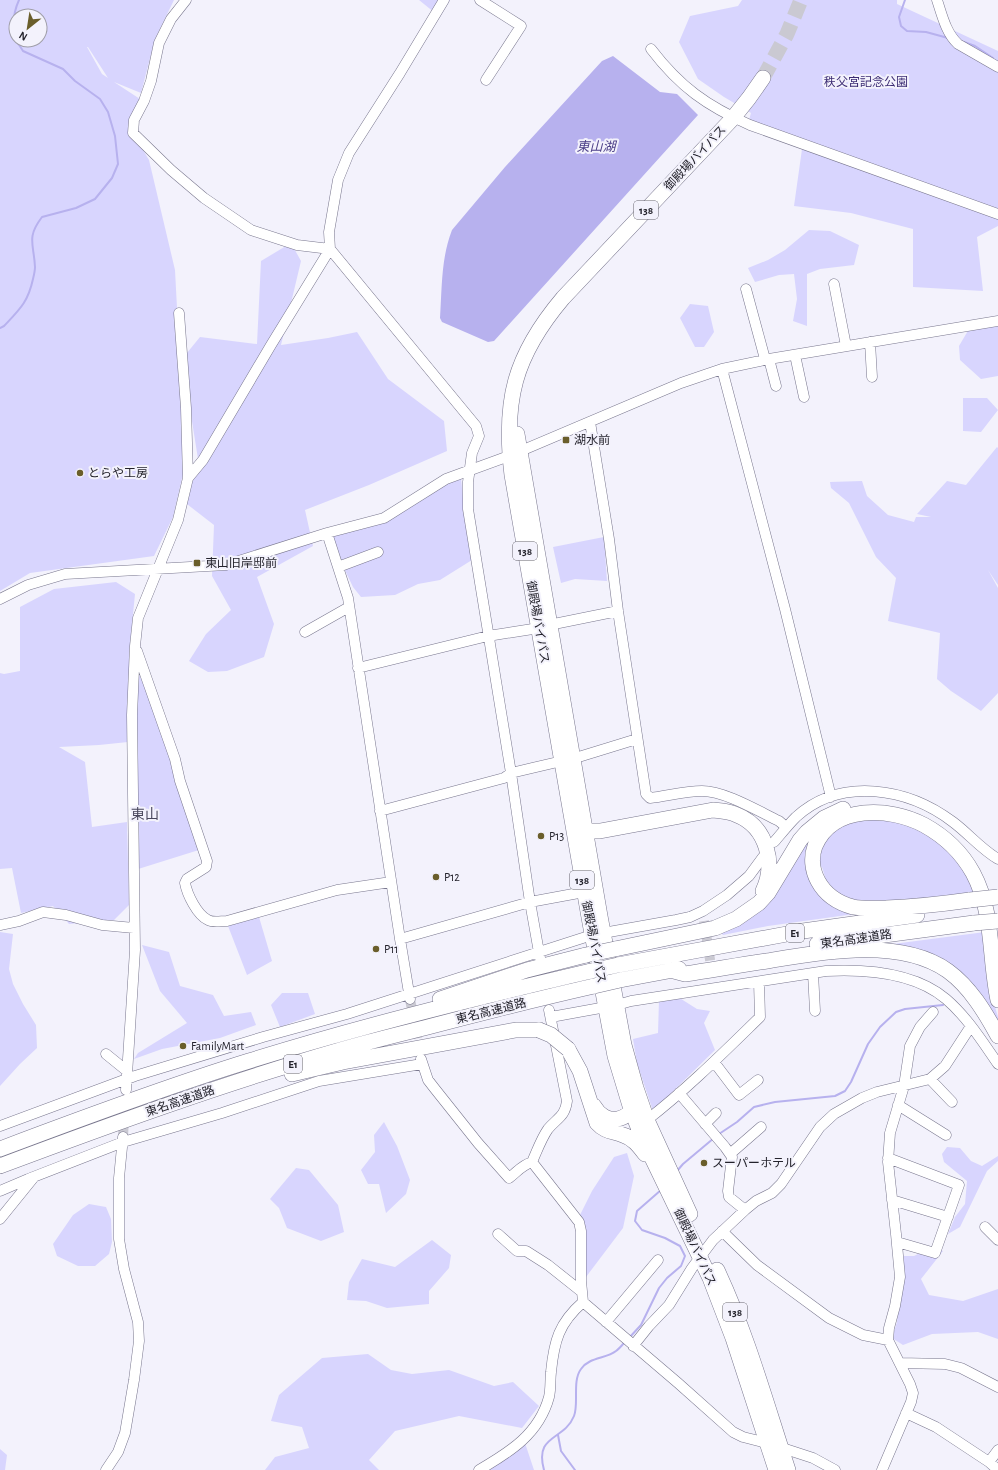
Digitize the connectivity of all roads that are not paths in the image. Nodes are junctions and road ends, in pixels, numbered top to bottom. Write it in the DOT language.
graph roads {
  1 [pos="186,0"];
  2 [pos="444,0"];
  3 [pos="480,0"];
  4 [pos="937,0"];
  5 [pos="651,49"];
  6 [pos="998,67"];
  7 [pos="763,78"];
  8 [pos="486,80"];
  9 [pos="733,118"];
  10 [pos="998,214"];
  11 [pos="330,249"];
  12 [pos="834,284"];
  13 [pos="746,289"];
  14 [pos="179,314"];
  15 [pos="998,321"];
  16 [pos="870,342"];
  17 [pos="846,346"];
  18 [pos="795,354"];
  19 [pos="767,359"];
  20 [pos="722,368"];
  21 [pos="872,377"];
  22 [pos="776,386"];
  23 [pos="804,396"];
  24 [pos="590,422"];
  25 [pos="514,454"];
  26 [pos="470,470"];
  27 [pos="188,478"];
  28 [pos="327,533"];
  29 [pos="378,552"];
  30 [pos="338,567"];
  31 [pos="157,570"];
  32 [pos="0,599"];
  33 [pos="349,607"];
  34 [pos="618,611"];
  35 [pos="544,626"];
  36 [pos="304,632"];
  37 [pos="488,636"];
  38 [pos="135,646"];
  39 [pos="358,668"];
  40 [pos="637,739"];
  41 [pos="567,760"];
  42 [pos="511,773"];
  43 [pos="831,797"];
  44 [pos="380,812"];
  45 [pos="786,827"];
  46 [pos="586,829"];
  47 [pos="774,842"];
  48 [pos="763,857"];
  49 [pos="998,859"];
  50 [pos="391,882"];
  51 [pos="584,892"];
  52 [pos="998,897"];
  53 [pos="530,902"];
  54 [pos="971,904"];
  55 [pos="998,905"];
  56 [pos="752,907"];
  57 [pos="998,921"];
  58 [pos="0,925"];
  59 [pos="134,928"];
  60 [pos="598,934"];
  61 [pos="400,939"];
  62 [pos="998,943"];
  63 [pos="540,955"];
  64 [pos="670,970"];
  65 [pos="814,973"];
  66 [pos="759,982"];
  67 [pos="410,997"];
  68 [pos="998,1000"];
  69 [pos="611,1006"];
  70 [pos="815,1011"];
  71 [pos="933,1012"];
  72 [pos="971,1026"];
  73 [pos="337,1035"];
  74 [pos="998,1036"];
  75 [pos="624,1044"];
  76 [pos="106,1054"];
  77 [pos="714,1062"];
  78 [pos="998,1064"];
  79 [pos="930,1079"];
  80 [pos="126,1080"];
  81 [pos="758,1080"];
  82 [pos="904,1086"];
  83 [pos="587,1091"];
  84 [pos="679,1093"];
  85 [pos="952,1102"];
  86 [pos="170,1103"];
  87 [pos="898,1105"];
  88 [pos="631,1109"];
  89 [pos="716,1113"];
  90 [pos="647,1120"];
  91 [pos="705,1124"];
  92 [pos="0,1126"];
  93 [pos="761,1127"];
  94 [pos="946,1135"];
  95 [pos="123,1140"];
  96 [pos="0,1149"];
  97 [pos="730,1154"];
  98 [pos="888,1158"];
  99 [pos="532,1162"];
  100 [pos="0,1166"];
  101 [pos="35,1176"];
  102 [pos="668,1180"];
  103 [pos="0,1191"];
  104 [pos="892,1200"];
  105 [pos="745,1210"];
  106 [pos="948,1217"];
  107 [pos="0,1219"];
  108 [pos="984,1227"];
  109 [pos="722,1232"];
  110 [pos="498,1234"];
  111 [pos="998,1240"];
  112 [pos="897,1242"];
  113 [pos="704,1252"];
  114 [pos="658,1260"];
  115 [pos="582,1297"];
  116 [pos="606,1322"];
  117 [pos="888,1340"];
  118 [pos="633,1346"];
  119 [pos="900,1363"];
  120 [pos="998,1386"];
  121 [pos="906,1413"];
  122 [pos="774,1445"];
  123 [pos="998,1450"];
  124 [pos="989,1462"];
  125 [pos="106,1470"];
  126 [pos="479,1470"];
  127 [pos="776,1470"];
  128 [pos="788,1470"];
  129 [pos="835,1470"];
  130 [pos="882,1470"];
  131 [pos="998,1470"];
  1 -- 11 [label="street"];
  2 -- 11 [label="street"];
  3 -- 8 [label="street"];
  4 -- 6 [label="street"];
  5 -- 9 [label="street"];
  7 -- 9 [label="highway, 御殿場バイパス / 138"];
  9 -- 10 [label="street"];
  9 -- 25 [label="highway, 御殿場バイパス / 138"];
  11 -- 26 [label="street"];
  11 -- 27 [label="street"];
  12 -- 17 [label="street"];
  13 -- 19 [label="street"];
  14 -- 27 [label="street"];
  15 -- 16 [label="street"];
  16 -- 17 [label="street"];
  16 -- 21 [label="street"];
  17 -- 18 [label="street"];
  18 -- 19 [label="street"];
  18 -- 23 [label="street"];
  19 -- 20 [label="street"];
  19 -- 22 [label="street"];
  20 -- 24 [label="street"];
  20 -- 43 [label="street"];
  24 -- 25 [label="street"];
  24 -- 34 [label="street"];
  25 -- 26 [label="street"];
  25 -- 35 [label="highway, 御殿場バイパス / 138"];
  26 -- 28 [label="street"];
  26 -- 37 [label="street"];
  27 -- 31 [label="street"];
  28 -- 30 [label="street"];
  28 -- 31 [label="street"];
  29 -- 30 [label="street"];
  30 -- 33 [label="street"];
  31 -- 32 [label="street"];
  31 -- 38 [label="street"];
  33 -- 36 [label="street"];
  33 -- 39 [label="street"];
  34 -- 35 [label="street"];
  34 -- 40 [label="street"];
  35 -- 37 [label="street"];
  35 -- 41 [label="highway, 御殿場バイパス / 138"];
  37 -- 39 [label="street"];
  37 -- 42 [label="street"];
  38 -- 50 [label="street"];
  38 -- 59 [label="street"];
  39 -- 44 [label="street"];
  40 -- 41 [label="street"];
  40 -- 45 [label="street"];
  41 -- 42 [label="street"];
  41 -- 46 [label="highway, 御殿場バイパス / 138"];
  42 -- 44 [label="street"];
  42 -- 53 [label="street"];
  43 -- 45 [label="street"];
  43 -- 49 [label="street"];
  44 -- 50 [label="street"];
  45 -- 47 [label="street"];
  46 -- 51 [label="highway, 御殿場バイパス / 138"];
  46 -- 56 [label="highway"];
  46 -- 60 [label="highway, 御殿場バイパス / 138"];
  48 -- 60 [label="street"];
  50 -- 61 [label="street"];
  51 -- 53 [label="street"];
  51 -- 60 [label="highway, 御殿場バイパス / 138"];
  52 -- 54 [label="highway, bridge"];
  53 -- 61 [label="street"];
  53 -- 63 [label="street"];
  54 -- 55 [label="highway, 東名高速道路 / E1"];
  54 -- 68 [label="highway"];
  54 -- 73 [label="highway, 東名高速道路 / E1, bridge"];
  56 -- 62 [label="highway"];
  56 -- 73 [label="highway, bridge"];
  57 -- 64 [label="highway, 東名高速道路 / E1, bridge"];
  58 -- 59 [label="street"];
  59 -- 80 [label="street"];
  60 -- 63 [label="street"];
  60 -- 69 [label="highway, 御殿場バイパス / 138"];
  61 -- 67 [label="street"];
  63 -- 67 [label="street"];
  64 -- 74 [label="highway"];
  64 -- 86 [label="highway, 東名高速道路 / E1, bridge"];
  65 -- 66 [label="street"];
  65 -- 70 [label="street"];
  65 -- 72 [label="street"];
  66 -- 69 [label="street"];
  66 -- 77 [label="street"];
  67 -- 80 [label="street"];
  69 -- 75 [label="highway, 御殿場バイパス / 138"];
  69 -- 88 [label="highway, 御殿場バイパス / 138"];
  69 -- 99 [label="street"];
  71 -- 82 [label="street"];
  72 -- 78 [label="street"];
  72 -- 79 [label="street"];
  73 -- 96 [label="highway, 東名高速道路 / E1"];
  75 -- 88 [label="highway"];
  75 -- 90 [label="highway, 御殿場バイパス / 138"];
  76 -- 80 [label="street"];
  77 -- 81 [label="street"];
  77 -- 84 [label="street"];
  79 -- 82 [label="street"];
  79 -- 85 [label="street"];
  80 -- 92 [label="street"];
  82 -- 87 [label="street"];
  82 -- 105 [label="street"];
  83 -- 86 [label="highway, bridge"];
  83 -- 88 [label="highway"];
  83 -- 102 [label="highway"];
  84 -- 90 [label="street"];
  84 -- 91 [label="street"];
  86 -- 100 [label="highway, 東名高速道路 / E1"];
  87 -- 94 [label="street"];
  87 -- 98 [label="street"];
  88 -- 102 [label="highway, 御殿場バイパス / 138"];
  89 -- 91 [label="street"];
  90 -- 102 [label="highway, 御殿場バイパス / 138"];
  91 -- 97 [label="street"];
  93 -- 97 [label="street"];
  95 -- 99 [label="street"];
  95 -- 101 [label="street"];
  95 -- 125 [label="street"];
  97 -- 105 [label="street"];
  98 -- 104 [label="street"];
  98 -- 106 [label="street"];
  99 -- 115 [label="street"];
  101 -- 103 [label="street"];
  101 -- 107 [label="street"];
  102 -- 113 [label="highway, 御殿場バイパス / 138"];
  104 -- 106 [label="street"];
  104 -- 112 [label="street"];
  105 -- 109 [label="street"];
  106 -- 112 [label="street"];
  108 -- 111 [label="street"];
  109 -- 113 [label="street"];
  109 -- 117 [label="street"];
  110 -- 115 [label="street"];
  112 -- 117 [label="street"];
  113 -- 118 [label="street"];
  113 -- 122 [label="highway, 御殿場バイパス / 138"];
  114 -- 116 [label="street"];
  115 -- 116 [label="street"];
  115 -- 126 [label="street"];
  116 -- 118 [label="street"];
  117 -- 119 [label="street"];
  118 -- 122 [label="street"];
  119 -- 120 [label="street"];
  119 -- 121 [label="street"];
  121 -- 124 [label="street"];
  121 -- 130 [label="street"];
  122 -- 127 [label="highway, 御殿場バイパス / 138"];
  122 -- 128 [label="highway, 御殿場バイパス / 138"];
  122 -- 129 [label="street"];
  123 -- 124 [label="street"];
  124 -- 131 [label="street"];
}
